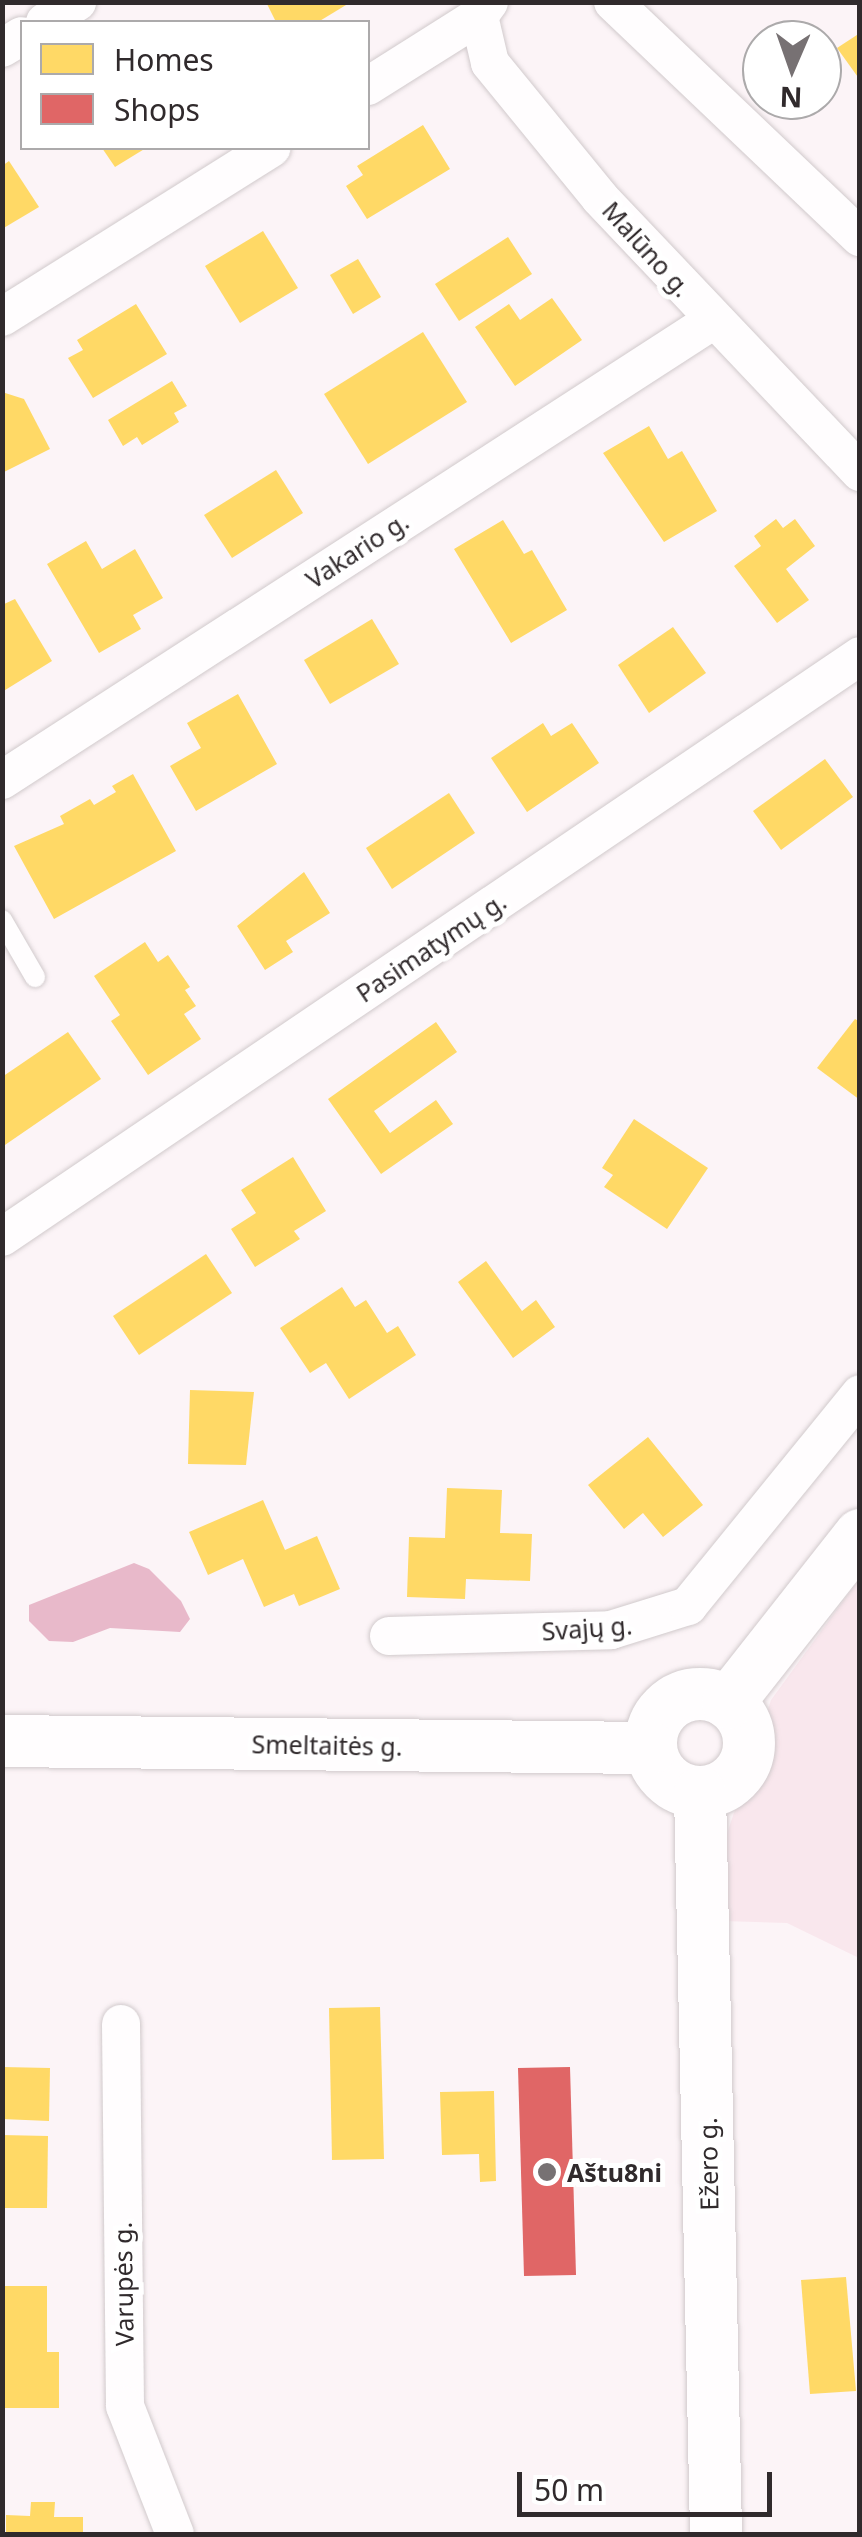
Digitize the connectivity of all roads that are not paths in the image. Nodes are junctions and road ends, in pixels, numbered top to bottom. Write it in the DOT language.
graph roads {
  1 [pos="77,2"];
  2 [pos="613,2"];
  3 [pos="484,9"];
  4 [pos="48,20"];
  5 [pos="370,85"];
  6 [pos="268,150"];
  7 [pos="860,237"];
  8 [pos="2,317"];
  9 [pos="712,320"];
  10 [pos="860,472"];
  11 [pos="860,656"];
  12 [pos="2,780"];
  13 [pos="2,920"];
  14 [pos="35,977"];
  15 [pos="2,1237"];
  16 [pos="860,1394"];
  17 [pos="860,1535"];
  18 [pos="389,1636"];
  19 [pos="728,1703"];
  20 [pos="2,1741"];
  21 [pos="651,1748"];
  22 [pos="700,1793"];
  23 [pos="121,2024"];
  24 [pos="176,2534"];
  25 [pos="716,2534"];
  1 -- 4 [label="street"];
  2 -- 7 [label="street"];
  3 -- 5 [label="street"];
  3 -- 9 [label="street, Malūno g."];
  6 -- 8 [label="street"];
  9 -- 10 [label="street, Malūno g."];
  9 -- 12 [label="street, Vakario g."];
  11 -- 15 [label="street, Pasimatymų g."];
  13 -- 14 [label="lane"];
  16 -- 18 [label="street, Svajų g."];
  17 -- 19 [label="main road"];
  19 -- 21 [label="main road"];
  19 -- 22 [label="main road"];
  20 -- 21 [label="main road, Smeltaitės g."];
  21 -- 22 [label="main road"];
  22 -- 25 [label="main road, Ežero g."];
  23 -- 24 [label="street, Varupės g."];
}
